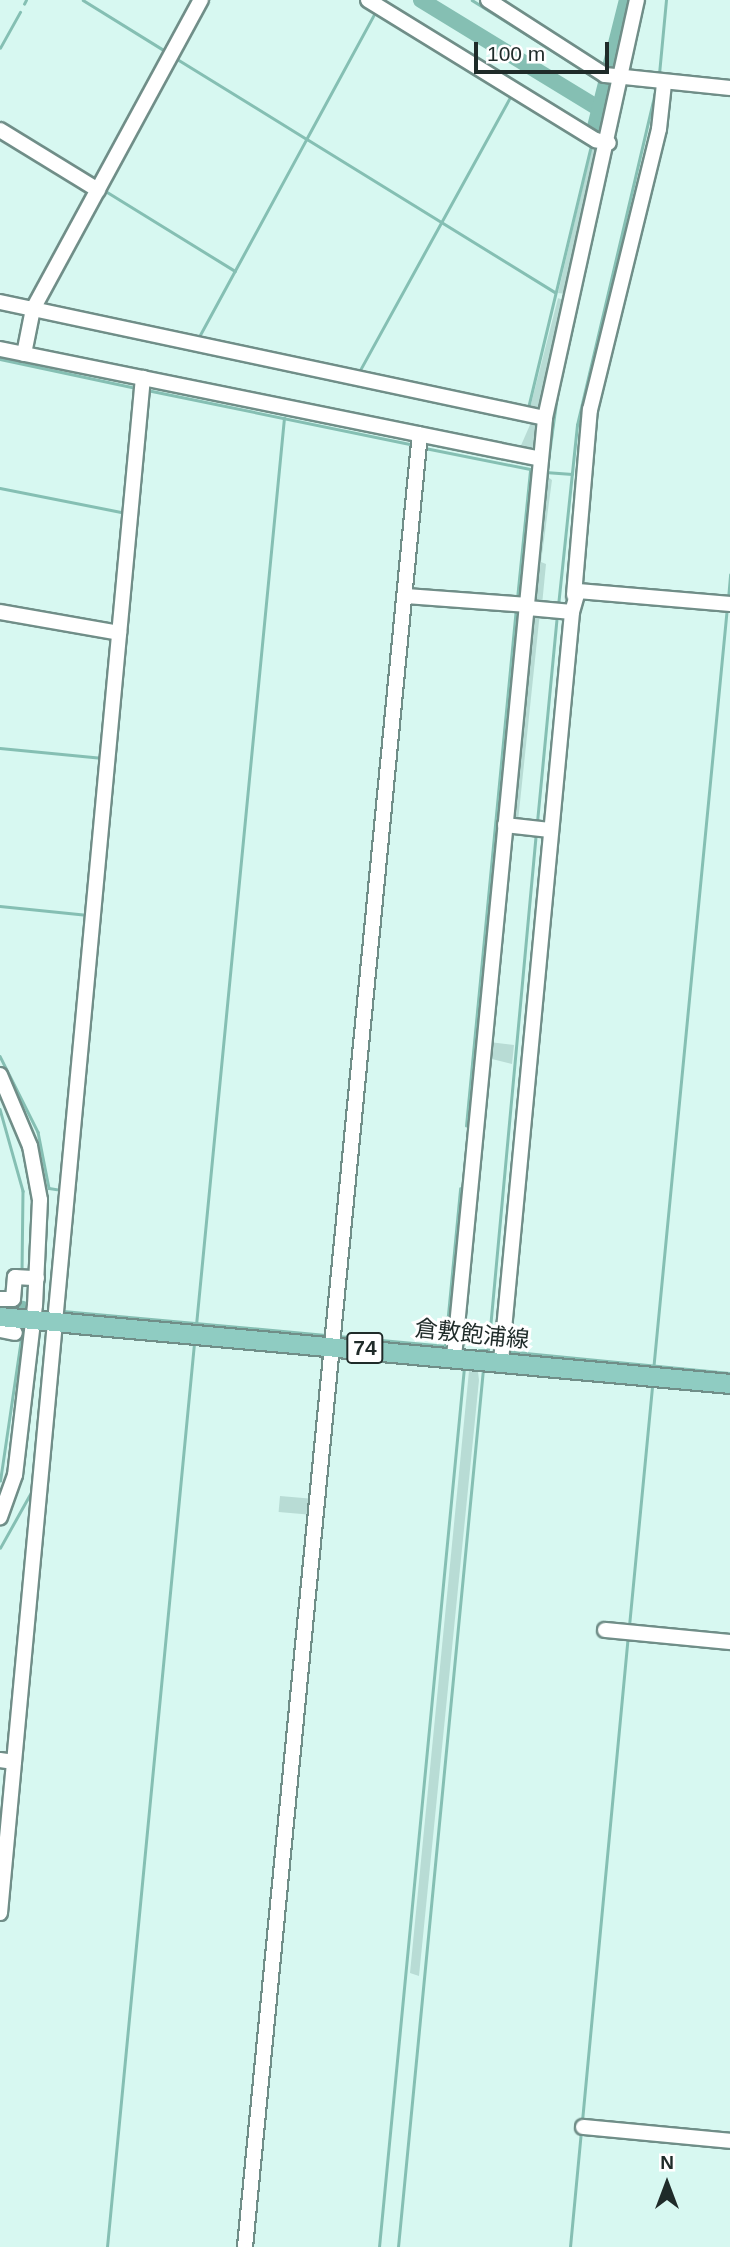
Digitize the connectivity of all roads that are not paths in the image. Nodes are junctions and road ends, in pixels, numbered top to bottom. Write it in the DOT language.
graph roads {
  1 [pos="201,0"];
  2 [pos="368,0"];
  3 [pos="488,0"];
  4 [pos="637,0"];
  5 [pos="613,77"];
  6 [pos="659,84"];
  7 [pos="730,89"];
  8 [pos="0,130"];
  9 [pos="609,143"];
  10 [pos="98,190"];
  11 [pos="0,302"];
  12 [pos="35,312"];
  13 [pos="0,349"];
  14 [pos="24,354"];
  15 [pos="143,385"];
  16 [pos="545,418"];
  17 [pos="420,442"];
  18 [pos="540,468"];
  19 [pos="574,595"];
  20 [pos="408,597"];
  21 [pos="730,604"];
  22 [pos="528,607"];
  23 [pos="563,611"];
  24 [pos="0,612"];
  25 [pos="116,633"];
  26 [pos="505,825"];
  27 [pos="541,829"];
  28 [pos="0,1074"];
  29 [pos="27,1277"];
  30 [pos="0,1299"];
  31 [pos="34,1312"];
  32 [pos="57,1314"];
  33 [pos="0,1317"];
  34 [pos="0,1330"];
  35 [pos="15,1333"];
  36 [pos="333,1339"];
  37 [pos="454,1357"];
  38 [pos="501,1361"];
  39 [pos="730,1384"];
  40 [pos="0,1517"];
  41 [pos="605,1630"];
  42 [pos="730,1642"];
  43 [pos="9,1761"];
  44 [pos="0,1913"];
  45 [pos="583,2127"];
  46 [pos="730,2141"];
  47 [pos="245,2247"];
  1 -- 10 [label="street"];
  2 -- 9 [label="street"];
  3 -- 5 [label="street"];
  4 -- 5 [label="street"];
  5 -- 6 [label="street"];
  5 -- 9 [label="street"];
  6 -- 7 [label="street"];
  6 -- 19 [label="street"];
  8 -- 10 [label="street"];
  9 -- 16 [label="street"];
  10 -- 12 [label="street"];
  11 -- 12 [label="street"];
  12 -- 14 [label="street"];
  12 -- 16 [label="street"];
  13 -- 14 [label="street"];
  14 -- 15 [label="street"];
  15 -- 17 [label="street"];
  15 -- 25 [label="street"];
  16 -- 18 [label="street"];
  17 -- 18 [label="street"];
  17 -- 20 [label="street"];
  18 -- 22 [label="street"];
  19 -- 21 [label="street"];
  19 -- 23 [label="street"];
  20 -- 22 [label="street"];
  20 -- 36 [label="street"];
  22 -- 23 [label="street"];
  22 -- 26 [label="street"];
  23 -- 27 [label="street"];
  24 -- 25 [label="street"];
  25 -- 32 [label="street"];
  26 -- 27 [label="street"];
  26 -- 37 [label="street"];
  27 -- 38 [label="street"];
  28 -- 29 [label="street"];
  29 -- 30 [label="street"];
  29 -- 31 [label="street"];
  31 -- 32 [label="main road, 倉敷飽浦線 / 74"];
  31 -- 33 [label="main road, 倉敷飽浦線 / 74"];
  31 -- 40 [label="street"];
  32 -- 36 [label="main road, 倉敷飽浦線 / 74"];
  32 -- 43 [label="street"];
  34 -- 35 [label="street"];
  36 -- 37 [label="main road, 倉敷飽浦線 / 74"];
  36 -- 47 [label="street"];
  37 -- 38 [label="main road, 倉敷飽浦線 / 74"];
  38 -- 39 [label="main road, 倉敷飽浦線 / 74"];
  41 -- 42 [label="street"];
  43 -- 44 [label="street"];
  45 -- 46 [label="street"];
}
